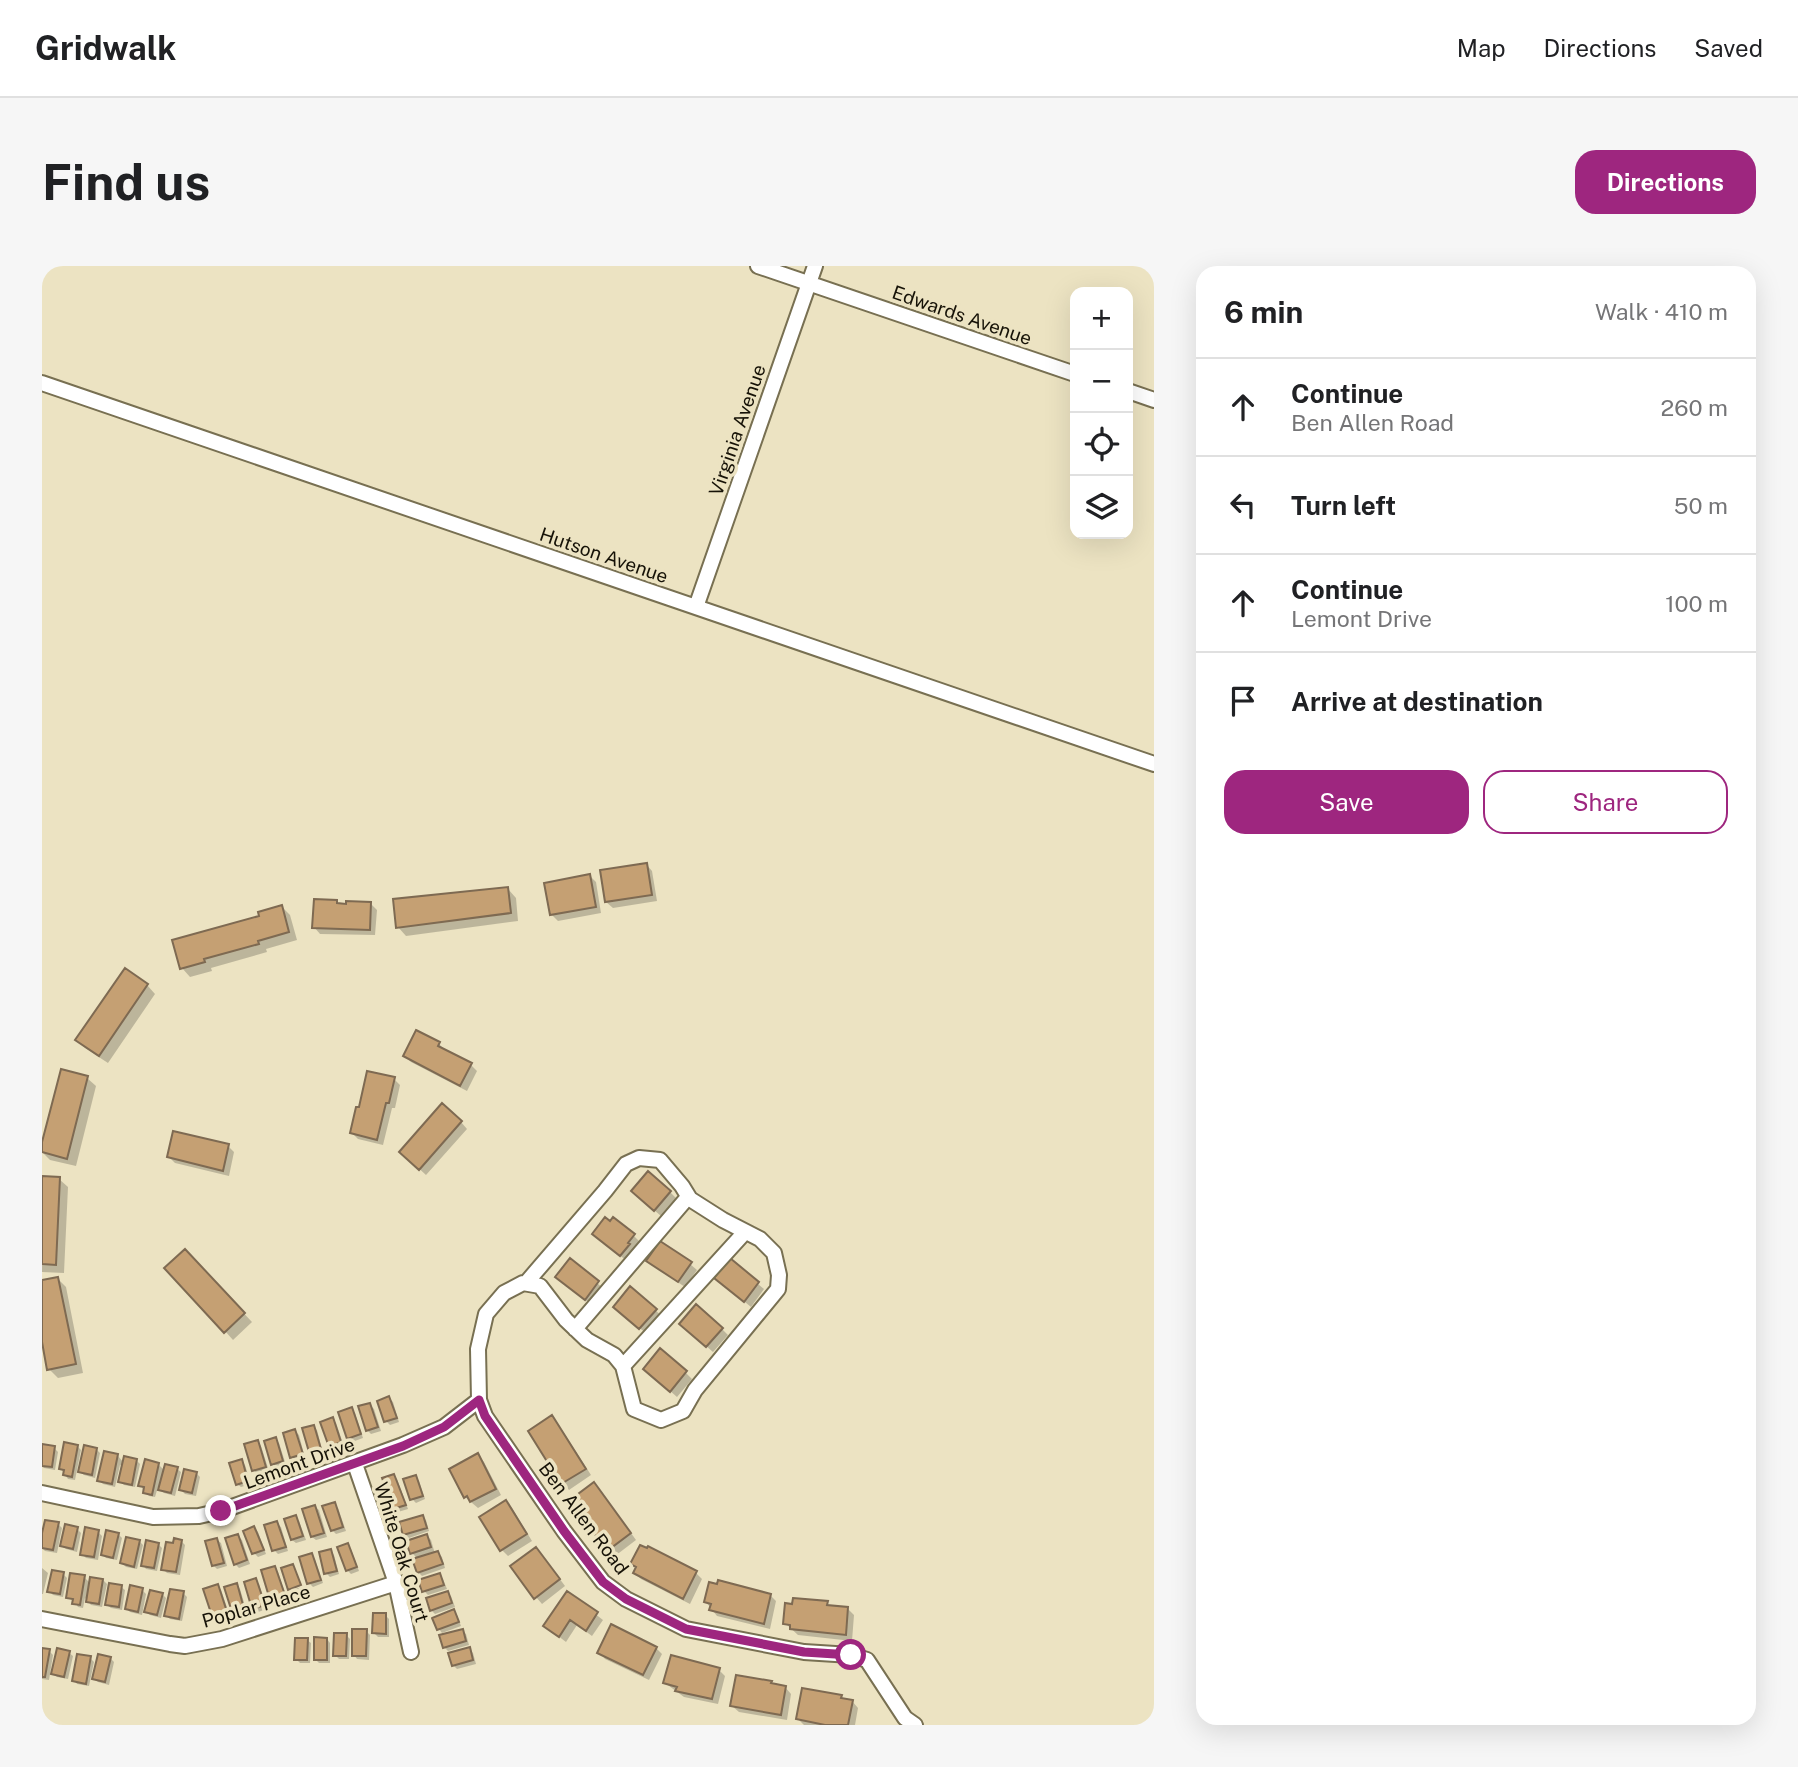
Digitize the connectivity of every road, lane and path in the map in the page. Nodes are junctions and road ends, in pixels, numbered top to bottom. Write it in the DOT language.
graph roads {
  1 [pos="758,266"];
  2 [pos="815,266"];
  3 [pos="809,284"];
  4 [pos="1070,372"];
  5 [pos="42,383"];
  6 [pos="1133,393"];
  7 [pos="1154,400"];
  8 [pos="696,607"];
  9 [pos="1154,764"];
  10 [pos="688,1196"];
  11 [pos="745,1232"];
  12 [pos="526,1283"];
  13 [pos="576,1329"];
  14 [pos="623,1366"];
  15 [pos="479,1400"];
  16 [pos="355,1464"];
  17 [pos="42,1493"];
  18 [pos="396,1584"];
  19 [pos="42,1619"];
  20 [pos="411,1652"];
  21 [pos="915,1725"];
  1 -- 3 [label="street, Edwards Avenue"];
  2 -- 3 [label="street, Virginia Avenue"];
  3 -- 4 [label="street, Edwards Avenue"];
  3 -- 8 [label="street, Virginia Avenue"];
  5 -- 8 [label="street, Hutson Avenue"];
  6 -- 7 [label="street"];
  8 -- 9 [label="street, Hutson Avenue"];
  10 -- 11 [label="street"];
  10 -- 12 [label="street, Ben Allen Road"];
  10 -- 13 [label="street"];
  11 -- 14 [label="street"];
  11 -- 14 [label="street"];
  12 -- 13 [label="street"];
  12 -- 15 [label="street, Ben Allen Road"];
  13 -- 14 [label="street"];
  15 -- 16 [label="street, Lemont Drive"];
  15 -- 21 [label="street, Ben Allen Road"];
  16 -- 17 [label="street, Lemont Drive"];
  16 -- 18 [label="street, White Oak Court"];
  18 -- 19 [label="street, Poplar Place"];
  18 -- 20 [label="street, White Oak Court"];
}
